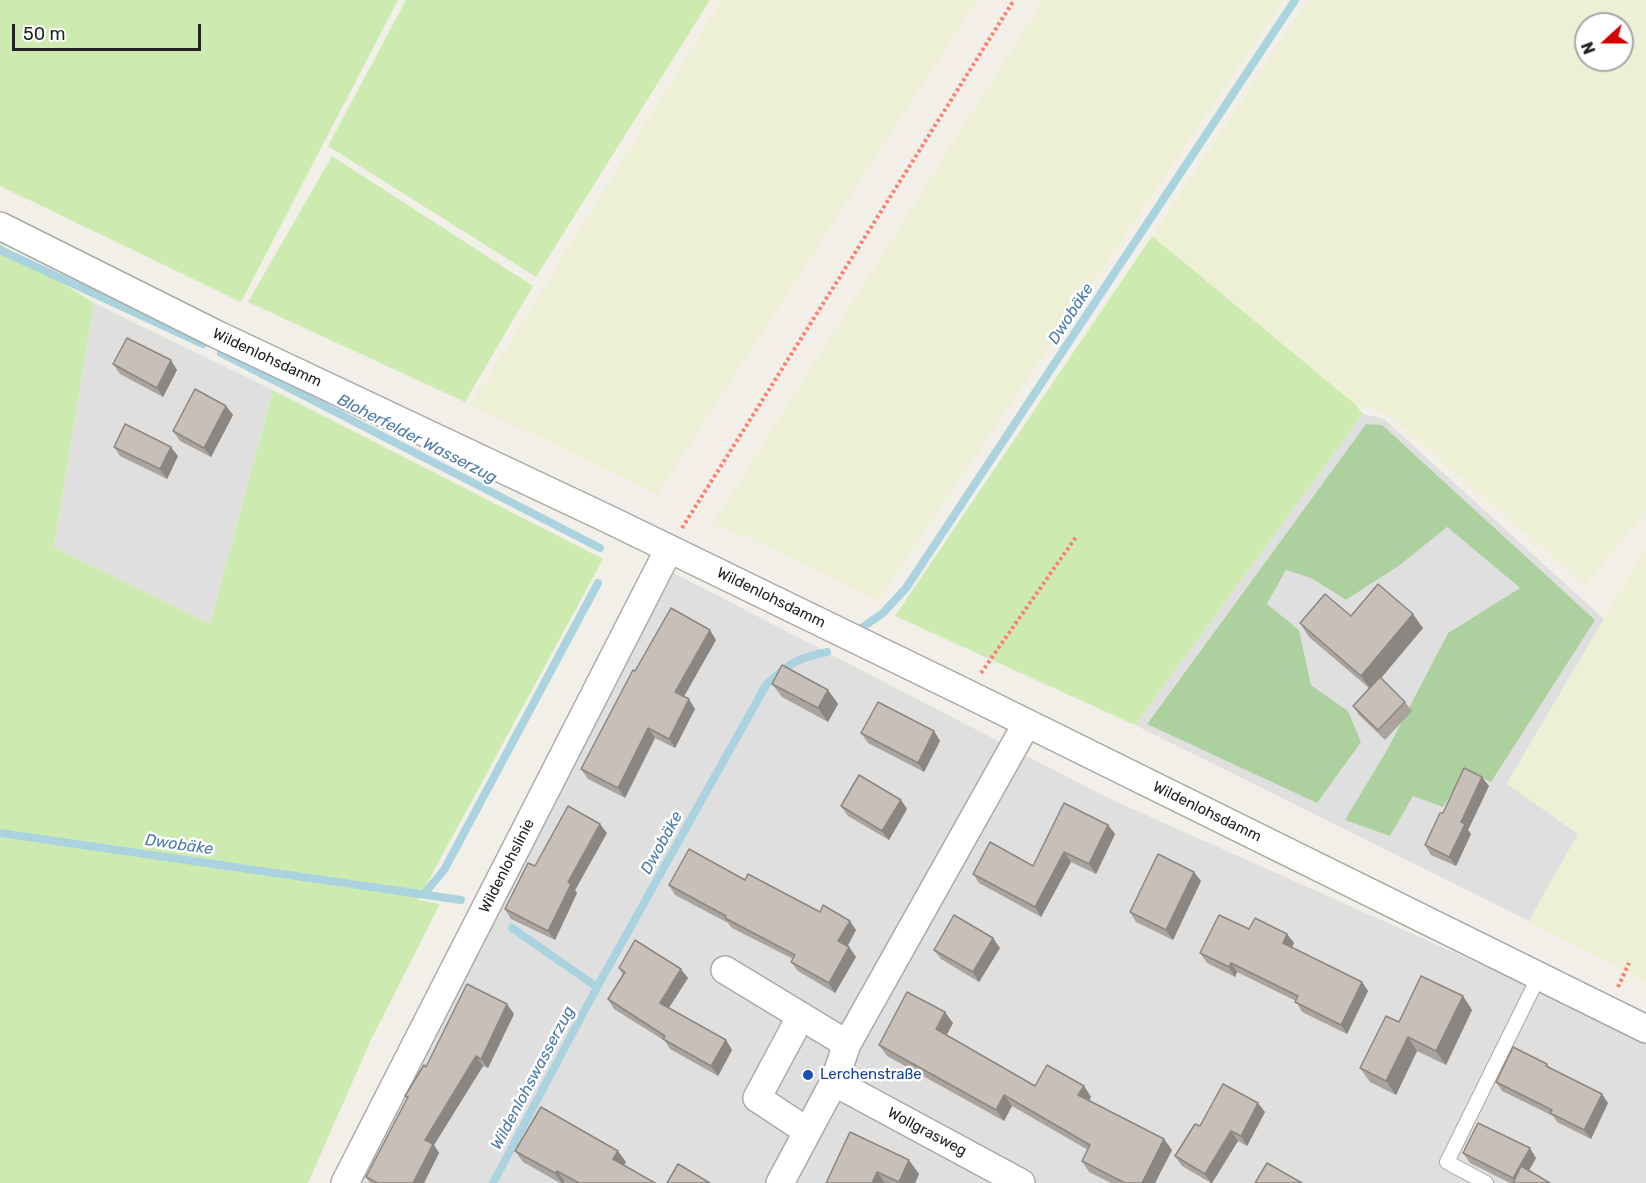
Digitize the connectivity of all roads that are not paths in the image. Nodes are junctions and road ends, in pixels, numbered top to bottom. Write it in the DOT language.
graph roads {
  1 [pos="0,226"];
  2 [pos="669,549"];
  3 [pos="1027,723"];
  4 [pos="725,970"];
  5 [pos="1539,976"];
  6 [pos="801,1016"];
  7 [pos="1646,1029"];
  8 [pos="848,1044"];
  9 [pos="834,1082"];
  10 [pos="807,1131"];
  11 [pos="345,1183"];
  12 [pos="780,1183"];
  13 [pos="1021,1183"];
  14 [pos="1486,1183"];
  1 -- 2 [label="street, Wildenlohsdamm"];
  2 -- 3 [label="street, Wildenlohsdamm"];
  2 -- 11 [label="street, Wildenlohslinie"];
  3 -- 5 [label="street, Wildenlohsdamm"];
  3 -- 8 [label="street"];
  4 -- 6 [label="street"];
  5 -- 7 [label="street, Wildenlohsdamm"];
  5 -- 14 [label="lane"];
  6 -- 8 [label="street"];
  6 -- 10 [label="street"];
  8 -- 9 [label="street"];
  9 -- 10 [label="street"];
  9 -- 13 [label="street, Wollgrasweg"];
  10 -- 12 [label="street"];
}
